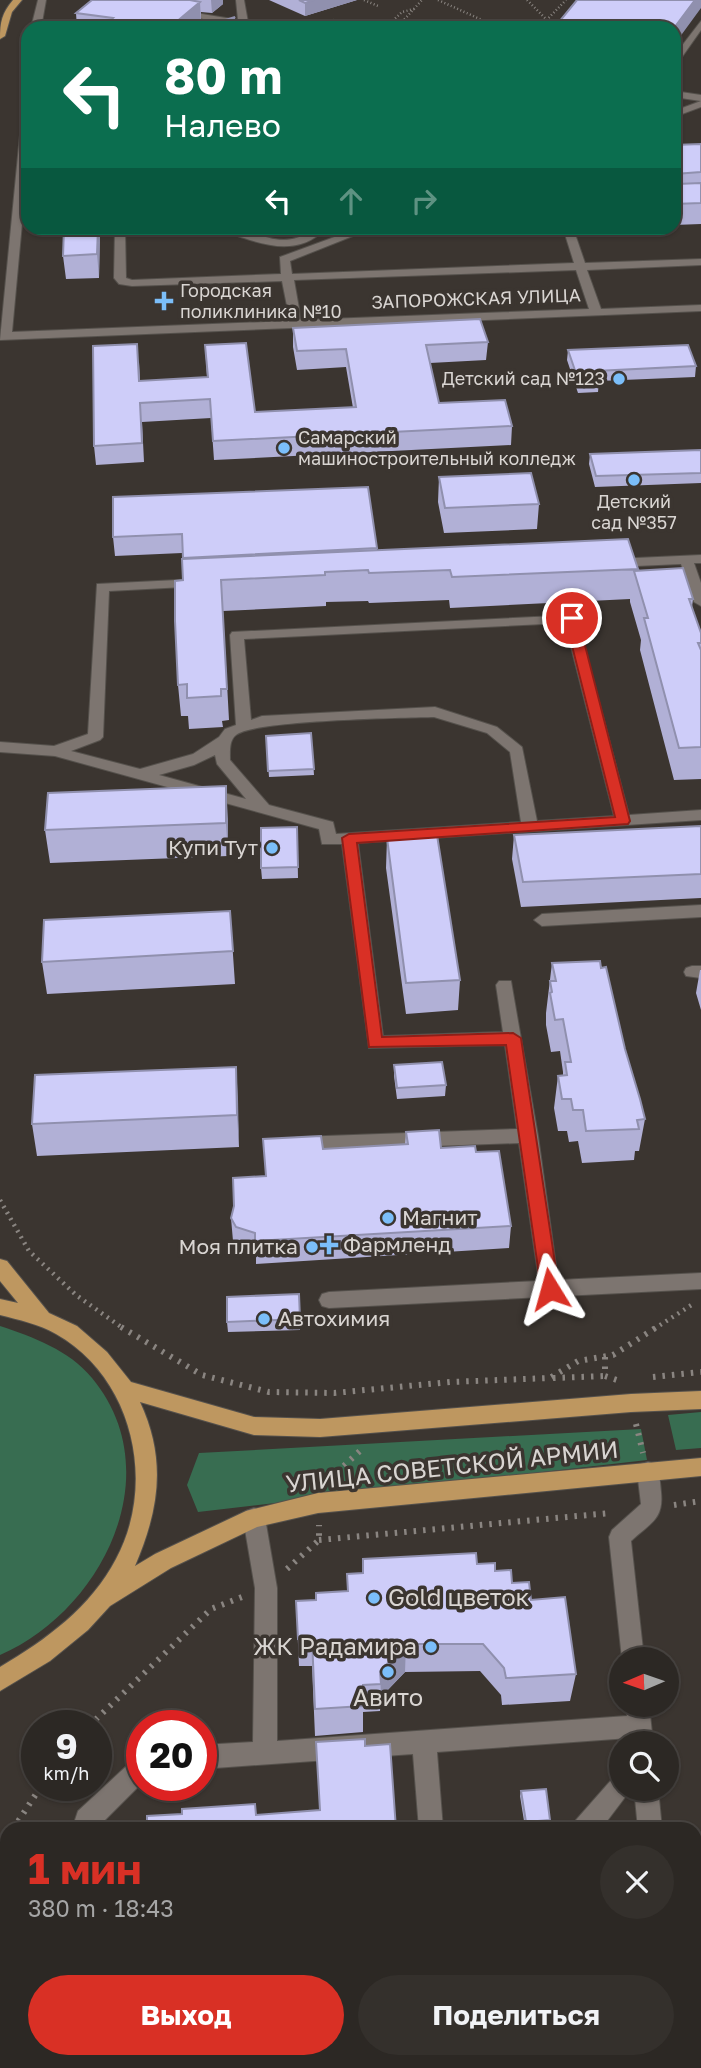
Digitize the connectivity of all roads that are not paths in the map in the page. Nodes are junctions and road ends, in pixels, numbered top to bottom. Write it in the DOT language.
graph roads {
  1 [pos="1,0"];
  2 [pos="18,0"];
  3 [pos="42,0"];
  4 [pos="240,0"];
  5 [pos="0,11"];
  6 [pos="164,11"];
  7 [pos="38,21"];
  8 [pos="217,21"];
  9 [pos="243,21"];
  10 [pos="701,24"];
  11 [pos="0,36"];
  12 [pos="681,52"];
  13 [pos="681,95"];
  14 [pos="701,99"];
  15 [pos="701,104"];
  16 [pos="681,111"];
  17 [pos="21,169"];
  18 [pos="120,235"];
  19 [pos="246,235"];
  20 [pos="313,235"];
  21 [pos="349,235"];
  22 [pos="570,235"];
  23 [pos="701,262"];
  24 [pos="581,267"];
  25 [pos="289,278"];
  26 [pos="701,307"];
  27 [pos="596,312"];
  28 [pos="296,324"];
  29 [pos="3,336"];
  30 [pos="694,559"];
  31 [pos="603,564"];
  32 [pos="213,582"];
  33 [pos="701,601"];
  34 [pos="244,726"];
  35 [pos="226,738"];
  36 [pos="0,747"];
  37 [pos="55,751"];
  38 [pos="136,773"];
  39 [pos="264,809"];
  40 [pos="701,815"];
  41 [pos="623,821"];
  42 [pos="530,827"];
  43 [pos="349,838"];
  44 [pos="701,911"];
  45 [pos="542,920"];
  46 [pos="505,985"];
  47 [pos="513,1038"];
  48 [pos="529,1136"];
  49 [pos="279,1145"];
  50 [pos="0,1267"];
  51 [pos="701,1280"];
  52 [pos="550,1289"];
  53 [pos="329,1300"];
  54 [pos="0,1307"];
  55 [pos="42,1319"];
  56 [pos="125,1389"];
  57 [pos="701,1400"];
  58 [pos="701,1467"];
  59 [pos="648,1472"];
  60 [pos="254,1518"];
  61 [pos="104,1598"];
  62 [pos="56,1646"];
  63 [pos="632,1647"];
  64 [pos="0,1680"];
  65 [pos="0,1695"];
  66 [pos="639,1724"];
  67 [pos="424,1741"];
  68 [pos="265,1753"];
  69 [pos="217,1756"];
  70 [pos="126,1782"];
  71 [pos="609,1800"];
  72 [pos="647,1801"];
  73 [pos="85,1822"];
  74 [pos="430,1822"];
  75 [pos="591,1822"];
  76 [pos="649,1822"];
  1 -- 5 [label="main road"];
  2 -- 11 [label="main road"];
  3 -- 7 [label="street"];
  4 -- 9 [label="street"];
  6 -- 8 [label="street"];
  10 -- 12 [label="street"];
  13 -- 14 [label="street"];
  15 -- 16 [label="street"];
  17 -- 29 [label="street"];
  18 -- 25 [label="street"];
  19 -- 20 [label="street"];
  21 -- 25 [label="street"];
  22 -- 24 [label="street"];
  23 -- 24 [label="street"];
  24 -- 25 [label="street"];
  24 -- 27 [label="street"];
  25 -- 28 [label="street"];
  26 -- 27 [label="street, ЗАПОРОЖСКАЯ УЛИЦА"];
  27 -- 28 [label="street, ЗАПОРОЖСКАЯ УЛИЦА"];
  28 -- 29 [label="street, ЗАПОРОЖСКАЯ УЛИЦА"];
  30 -- 31 [label="street"];
  30 -- 33 [label="street"];
  32 -- 37 [label="street"];
  34 -- 35 [label="street"];
  34 -- 41 [label="street"];
  34 -- 42 [label="street"];
  35 -- 38 [label="street"];
  35 -- 39 [label="street"];
  36 -- 37 [label="street"];
  37 -- 38 [label="street"];
  38 -- 39 [label="street"];
  39 -- 43 [label="street"];
  40 -- 41 [label="street"];
  41 -- 42 [label="street"];
  42 -- 43 [label="street"];
  43 -- 47 [label="street"];
  44 -- 45 [label="street"];
  46 -- 47 [label="street"];
  47 -- 48 [label="street"];
  48 -- 49 [label="street"];
  48 -- 52 [label="street"];
  50 -- 55 [label="main road"];
  51 -- 52 [label="street"];
  52 -- 53 [label="street"];
  54 -- 55 [label="main road"];
  55 -- 56 [label="main road"];
  56 -- 57 [label="main road, УЛИЦА СОВЕТСКОЙ АРМИИ"];
  56 -- 61 [label="main road"];
  58 -- 59 [label="main road, УЛИЦА СОВЕТСКОЙ АРМИИ"];
  59 -- 60 [label="main road, УЛИЦА СОВЕТСКОЙ АРМИИ"];
  59 -- 63 [label="street"];
  60 -- 61 [label="main road, УЛИЦА СОВЕТСКОЙ АРМИИ"];
  60 -- 68 [label="street"];
  61 -- 62 [label="main road"];
  62 -- 64 [label="main road"];
  62 -- 65 [label="main road"];
  66 -- 67 [label="street"];
  67 -- 68 [label="street"];
  67 -- 74 [label="street"];
  68 -- 69 [label="street"];
  70 -- 73 [label="street"];
  71 -- 75 [label="street"];
  72 -- 76 [label="street"];
}
